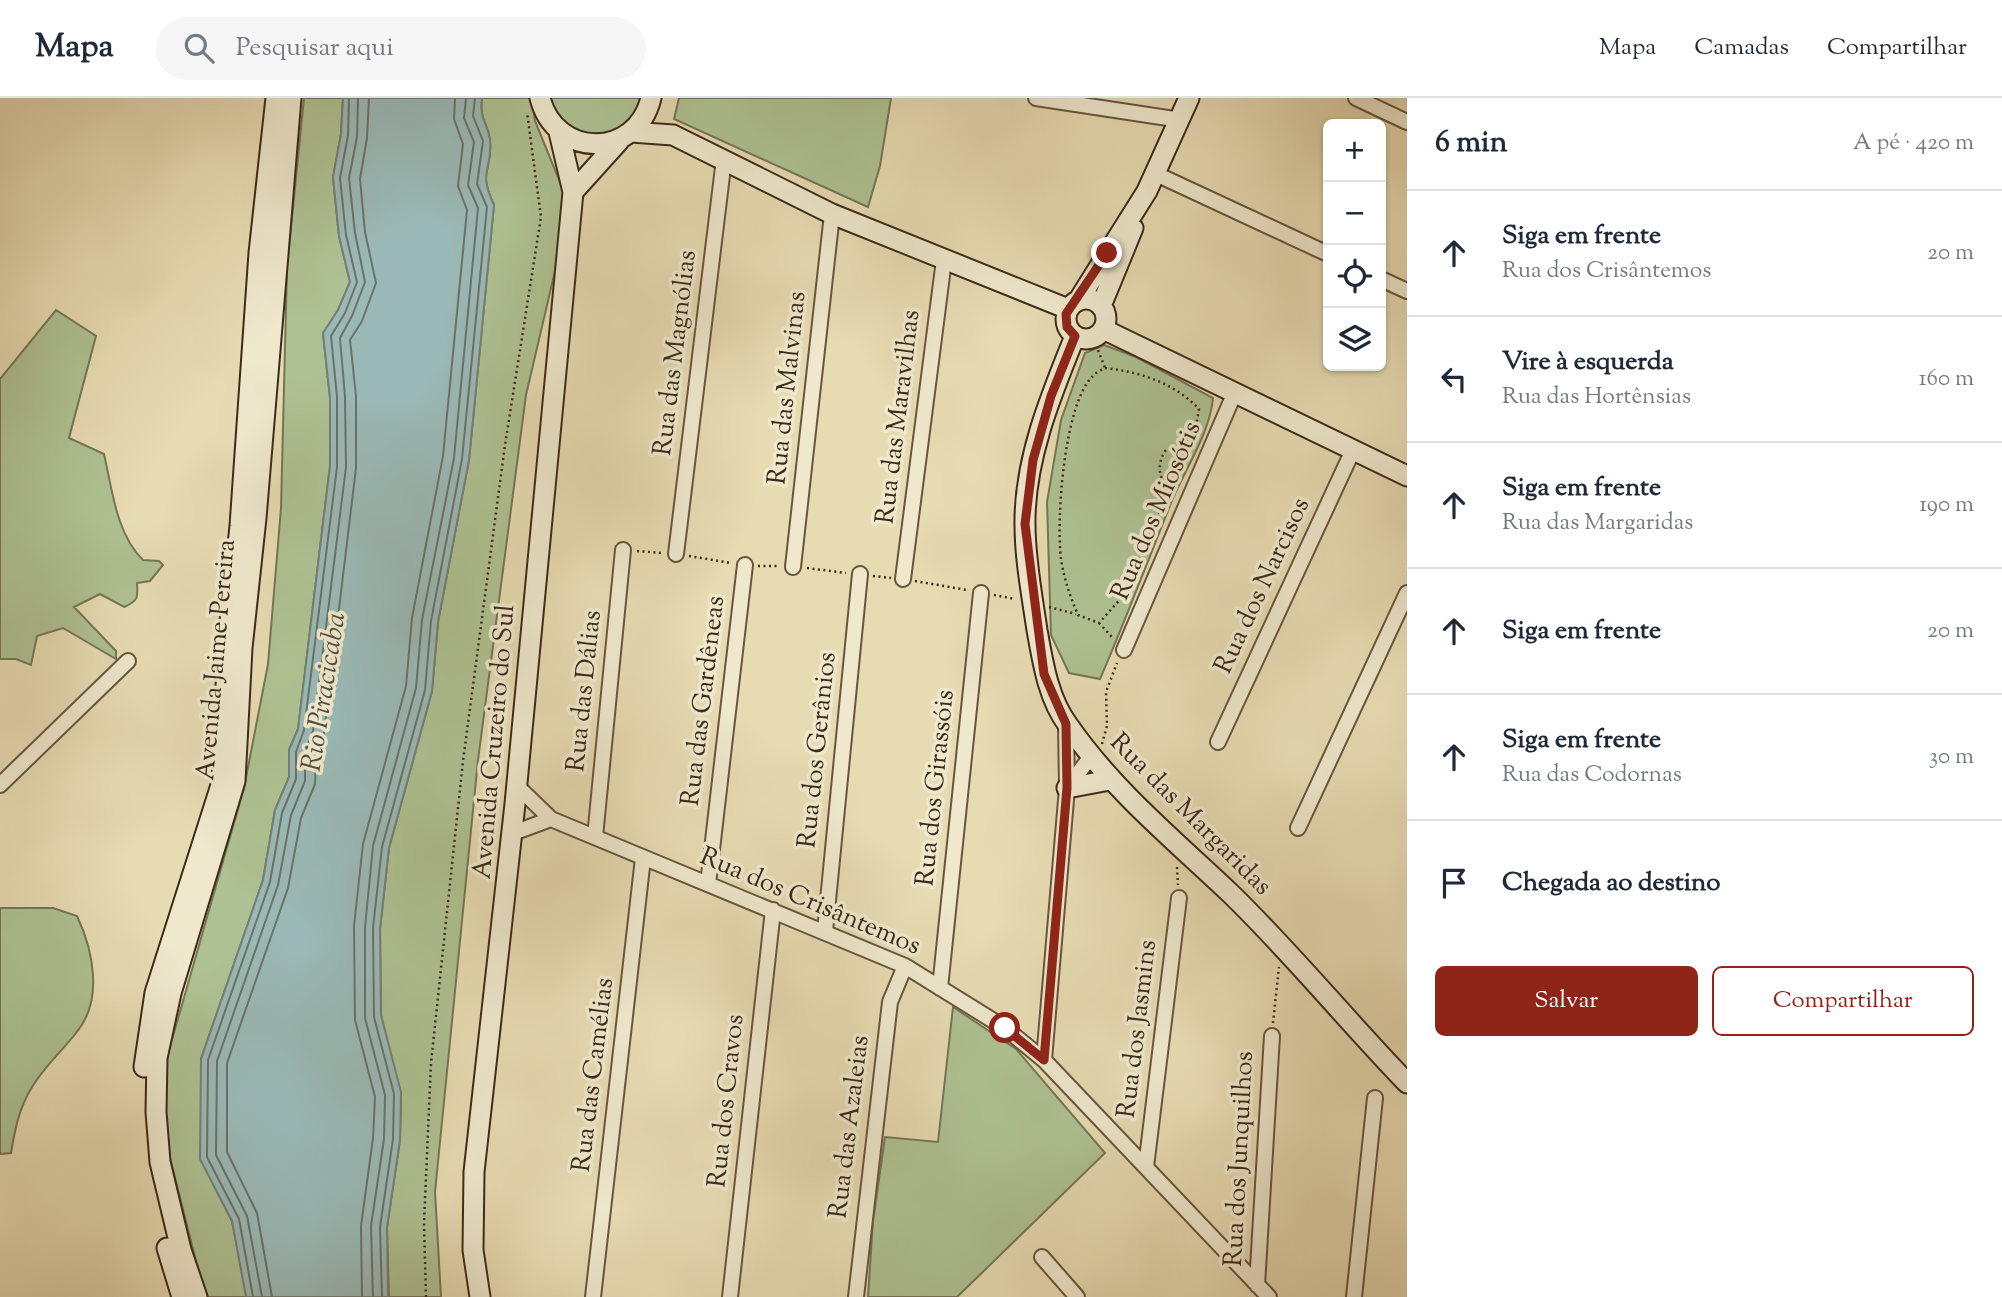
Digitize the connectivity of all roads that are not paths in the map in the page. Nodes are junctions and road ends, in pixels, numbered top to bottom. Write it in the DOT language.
graph roads {
  1 [pos="276,98"];
  2 [pos="291,98"];
  3 [pos="1036,98"];
  4 [pos="1189,98"];
  5 [pos="1356,98"];
  6 [pos="650,104"];
  7 [pos="533,105"];
  8 [pos="1181,120"];
  9 [pos="1407,121"];
  10 [pos="559,132"];
  11 [pos="627,135"];
  12 [pos="673,135"];
  13 [pos="724,159"];
  14 [pos="1152,183"];
  15 [pos="573,192"];
  16 [pos="832,214"];
  17 [pos="1323,252"];
  18 [pos="944,260"];
  19 [pos="1386,281"];
  20 [pos="1407,291"];
  21 [pos="1073,305"];
  22 [pos="1101,306"];
  23 [pos="1090,334"];
  24 [pos="1235,392"];
  25 [pos="1353,450"];
  26 [pos="1407,476"];
  27 [pos="623,550"];
  28 [pos="676,554"];
  29 [pos="745,565"];
  30 [pos="793,567"];
  31 [pos="860,574"];
  32 [pos="903,579"];
  33 [pos="981,593"];
  34 [pos="1407,593"];
  35 [pos="1124,650"];
  36 [pos="128,661"];
  37 [pos="1066,724"];
  38 [pos="1218,742"];
  39 [pos="1092,754"];
  40 [pos="1110,780"];
  41 [pos="0,785"];
  42 [pos="517,786"];
  43 [pos="1067,788"];
  44 [pos="551,819"];
  45 [pos="1298,828"];
  46 [pos="513,833"];
  47 [pos="595,838"];
  48 [pos="643,858"];
  49 [pos="708,884"];
  50 [pos="1179,898"];
  51 [pos="773,910"];
  52 [pos="825,931"];
  53 [pos="905,966"];
  54 [pos="940,988"];
  55 [pos="1272,1035"];
  56 [pos="1044,1060"];
  57 [pos="1407,1083"];
  58 [pos="1375,1098"];
  59 [pos="1146,1167"];
  60 [pos="1042,1257"];
  61 [pos="1257,1285"];
  62 [pos="182,1297"];
  63 [pos="197,1297"];
  64 [pos="480,1297"];
  65 [pos="593,1297"];
  66 [pos="730,1297"];
  67 [pos="856,1297"];
  68 [pos="1077,1297"];
  69 [pos="1269,1297"];
  70 [pos="1354,1297"];
  1 -- 62 [label="street, Avenida Jaime Pereira"];
  2 -- 63 [label="street, Avenida Jaime Pereira"];
  3 -- 8 [label="street"];
  4 -- 8 [label="street"];
  5 -- 9 [label="street"];
  6 -- 11 [label="street"];
  6 -- 12 [label="street"];
  7 -- 10 [label="street, Avenida Cruzeiro do Sul"];
  8 -- 14 [label="street"];
  10 -- 11 [label="street"];
  10 -- 15 [label="street, Avenida Cruzeiro do Sul"];
  11 -- 12 [label="street"];
  11 -- 15 [label="street"];
  12 -- 13 [label="street"];
  13 -- 16 [label="street"];
  13 -- 28 [label="street, Rua das Magnólias"];
  14 -- 17 [label="street"];
  14 -- 21 [label="street"];
  14 -- 22 [label="street"];
  15 -- 42 [label="street, Avenida Cruzeiro do Sul"];
  16 -- 18 [label="street"];
  16 -- 30 [label="street, Rua das Malvinas"];
  18 -- 21 [label="street"];
  18 -- 32 [label="street, Rua das Maravilhas"];
  19 -- 20 [label="street"];
  21 -- 22 [label="street"];
  21 -- 23 [label="street"];
  22 -- 23 [label="street"];
  23 -- 24 [label="street"];
  23 -- 37 [label="street, Rua das Margaridas"];
  24 -- 25 [label="street"];
  24 -- 35 [label="street, Rua dos Miosótis"];
  25 -- 26 [label="street"];
  25 -- 38 [label="street, Rua dos Narcisos"];
  27 -- 47 [label="street, Rua das Dálias"];
  29 -- 49 [label="street, Rua das Gardêneas"];
  31 -- 52 [label="street, Rua dos Gerânios"];
  33 -- 54 [label="street, Rua dos Girassóis"];
  34 -- 45 [label="street"];
  36 -- 41 [label="street"];
  37 -- 39 [label="street, Rua das Margaridas"];
  37 -- 43 [label="street"];
  39 -- 40 [label="street, Rua das Margaridas"];
  39 -- 43 [label="street"];
  40 -- 43 [label="street"];
  40 -- 57 [label="street, Rua das Margaridas"];
  42 -- 44 [label="street, Rua dos Crisântemos"];
  42 -- 46 [label="street, Avenida Cruzeiro do Sul"];
  43 -- 56 [label="street"];
  44 -- 46 [label="street"];
  44 -- 47 [label="street, Rua dos Crisântemos"];
  46 -- 64 [label="street, Avenida Cruzeiro do Sul"];
  47 -- 48 [label="street, Rua dos Crisântemos"];
  48 -- 49 [label="street, Rua dos Crisântemos"];
  48 -- 65 [label="street, Rua das Camélias"];
  49 -- 51 [label="street, Rua dos Crisântemos"];
  50 -- 59 [label="street, Rua dos Jasmins"];
  51 -- 52 [label="street, Rua dos Crisântemos"];
  51 -- 66 [label="street, Rua dos Cravos"];
  52 -- 53 [label="street, Rua dos Crisântemos"];
  53 -- 54 [label="street, Rua dos Crisântemos"];
  53 -- 67 [label="street, Rua das Azaleias"];
  54 -- 56 [label="street, Rua dos Crisântemos"];
  55 -- 61 [label="street, Rua dos Junquilhos"];
  56 -- 59 [label="street, Rua dos Crisântemos"];
  58 -- 70 [label="street"];
  59 -- 61 [label="street, Rua dos Crisântemos"];
  60 -- 68 [label="street"];
  61 -- 69 [label="street, Rua dos Crisântemos"];
}
